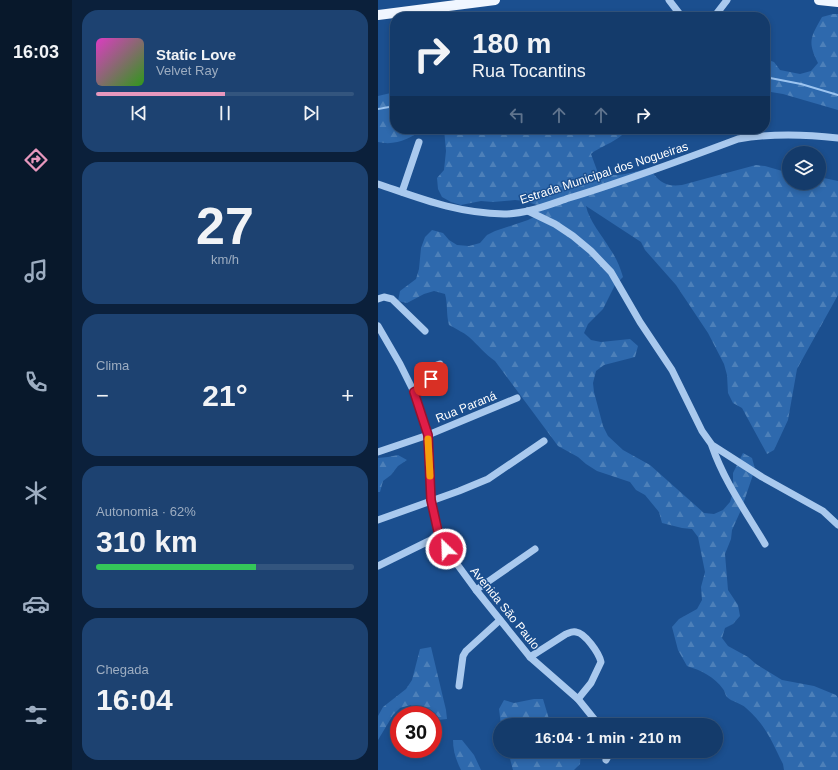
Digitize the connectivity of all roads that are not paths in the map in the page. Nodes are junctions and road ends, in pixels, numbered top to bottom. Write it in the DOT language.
graph roads {
  1 [pos="494,0"];
  2 [pos="669,0"];
  3 [pos="727,0"];
  4 [pos="819,0"];
  5 [pos="836,3"];
  6 [pos="401,12"];
  7 [pos="678,12"];
  8 [pos="718,12"];
  9 [pos="390,13"];
  10 [pos="378,15"];
  11 [pos="838,138"];
  12 [pos="419,142"];
  13 [pos="378,184"];
  14 [pos="402,192"];
  15 [pos="528,211"];
  16 [pos="378,299"];
  17 [pos="378,326"];
  18 [pos="426,331"];
  19 [pos="440,364"];
  20 [pos="414,392"];
  21 [pos="517,398"];
  22 [pos="428,435"];
  23 [pos="544,441"];
  24 [pos="712,446"];
  25 [pos="378,452"];
  26 [pos="431,500"];
  27 [pos="378,520"];
  28 [pos="838,525"];
  29 [pos="439,536"];
  30 [pos="765,544"];
  31 [pos="535,548"];
  32 [pos="378,566"];
  33 [pos="476,590"];
  34 [pos="500,620"];
  35 [pos="530,657"];
  36 [pos="459,686"];
  37 [pos="578,699"];
  38 [pos="593,718"];
  1 -- 6 [label="main road"];
  2 -- 7 [label="street"];
  3 -- 8 [label="street"];
  4 -- 5 [label="main road"];
  9 -- 10 [label="main road"];
  11 -- 15 [label="street, Estrada Municipal dos Nogueiras"];
  12 -- 14 [label="street"];
  13 -- 14 [label="street, Estrada Municipal dos Nogueiras"];
  14 -- 15 [label="street, Estrada Municipal dos Nogueiras"];
  15 -- 24 [label="street"];
  16 -- 18 [label="street"];
  17 -- 20 [label="street, Avenida São Paulo"];
  19 -- 20 [label="street"];
  20 -- 22 [label="street, Avenida São Paulo"];
  21 -- 22 [label="street, Rua Paraná"];
  22 -- 25 [label="street, Rua Paraná"];
  22 -- 26 [label="street, Avenida São Paulo"];
  23 -- 26 [label="street"];
  24 -- 28 [label="street"];
  24 -- 30 [label="street"];
  26 -- 27 [label="street"];
  26 -- 29 [label="street, Avenida São Paulo"];
  29 -- 32 [label="street"];
  29 -- 33 [label="street, Avenida São Paulo"];
  31 -- 33 [label="street"];
  33 -- 34 [label="street, Avenida São Paulo"];
  34 -- 35 [label="street, Avenida São Paulo"];
  34 -- 36 [label="street"];
  35 -- 37 [label="street, Avenida São Paulo"];
  35 -- 37 [label="street"];
  37 -- 38 [label="street, Avenida São Paulo"];
}
